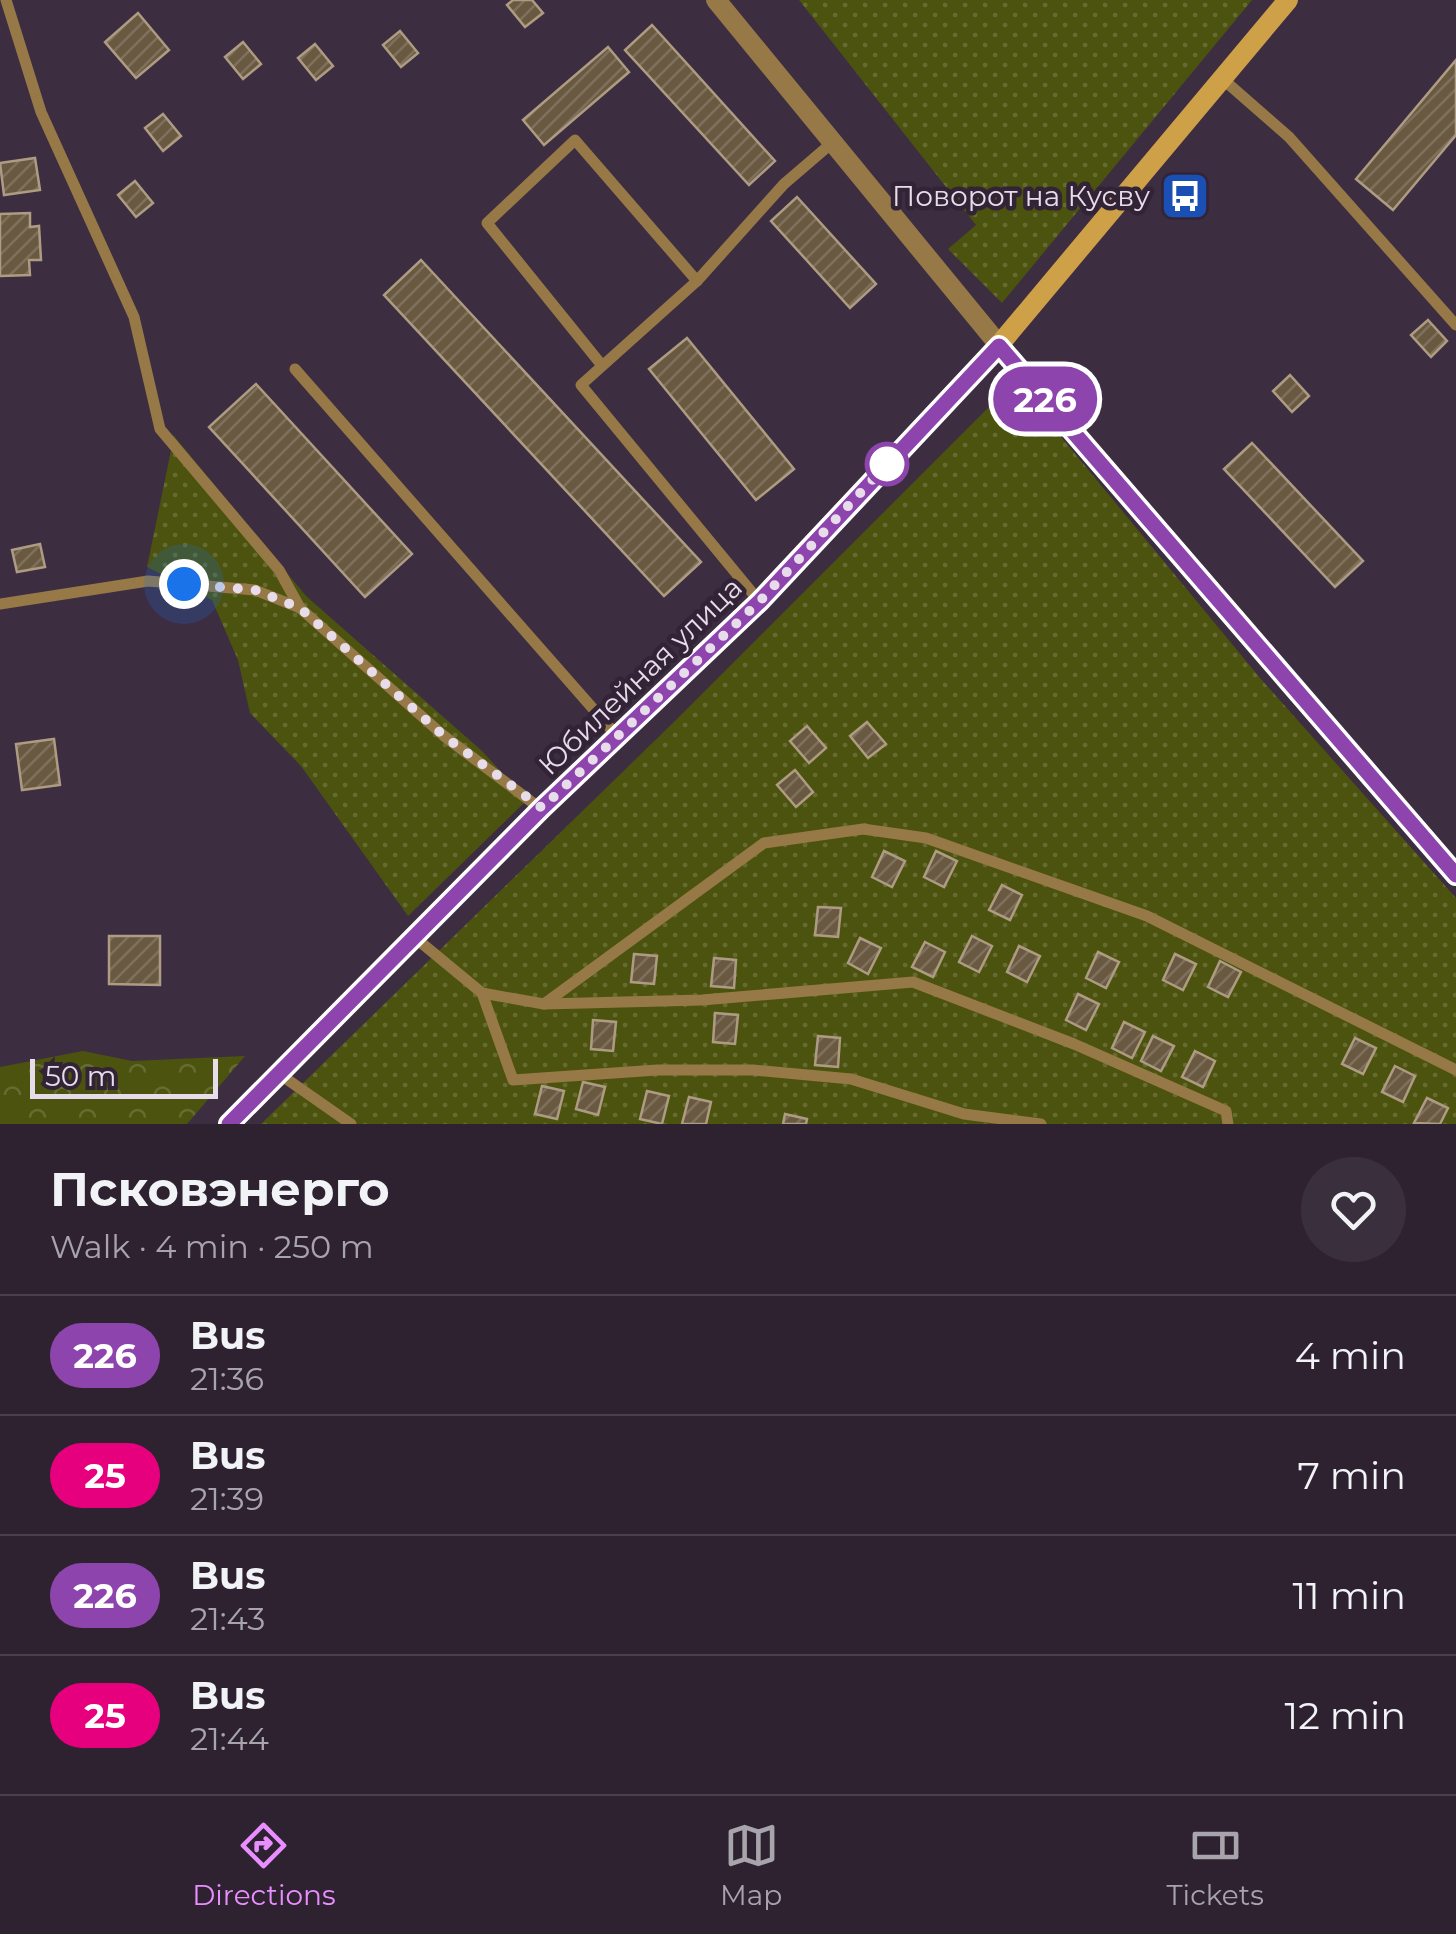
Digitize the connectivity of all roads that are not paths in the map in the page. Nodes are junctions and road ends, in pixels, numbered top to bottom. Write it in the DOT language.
graph roads {
  1 [pos="6,0"];
  2 [pos="716,0"];
  3 [pos="1288,0"];
  4 [pos="1225,81"];
  5 [pos="833,142"];
  6 [pos="698,281"];
  7 [pos="1456,325"];
  8 [pos="999,346"];
  9 [pos="600,363"];
  10 [pos="295,369"];
  11 [pos="760,601"];
  12 [pos="0,604"];
  13 [pos="300,608"];
  14 [pos="617,736"];
  15 [pos="542,808"];
  16 [pos="1456,875"];
  17 [pos="414,936"];
  18 [pos="482,993"];
  19 [pos="544,1004"];
  20 [pos="1456,1070"];
  21 [pos="278,1073"];
  22 [pos="229,1124"];
  23 [pos="351,1124"];
  24 [pos="1041,1124"];
  25 [pos="1228,1124"];
  1 -- 13 [label="lane"];
  2 -- 5 [label="street"];
  3 -- 4 [label="street, Юбилейная улица"];
  4 -- 7 [label="lane"];
  4 -- 8 [label="street, Юбилейная улица"];
  5 -- 6 [label="lane"];
  5 -- 8 [label="street"];
  6 -- 9 [label="lane"];
  6 -- 9 [label="lane"];
  8 -- 11 [label="street, Юбилейная улица"];
  8 -- 16 [label="street"];
  9 -- 11 [label="lane"];
  10 -- 14 [label="lane"];
  11 -- 14 [label="street, Юбилейная улица"];
  12 -- 13 [label="lane"];
  13 -- 15 [label="lane"];
  14 -- 15 [label="street, Юбилейная улица"];
  15 -- 17 [label="street, Юбилейная улица"];
  17 -- 18 [label="lane"];
  17 -- 21 [label="street, Юбилейная улица"];
  18 -- 19 [label="lane"];
  18 -- 24 [label="lane"];
  19 -- 20 [label="lane"];
  19 -- 25 [label="lane"];
  21 -- 22 [label="street, Юбилейная улица"];
  21 -- 23 [label="lane"];
}
